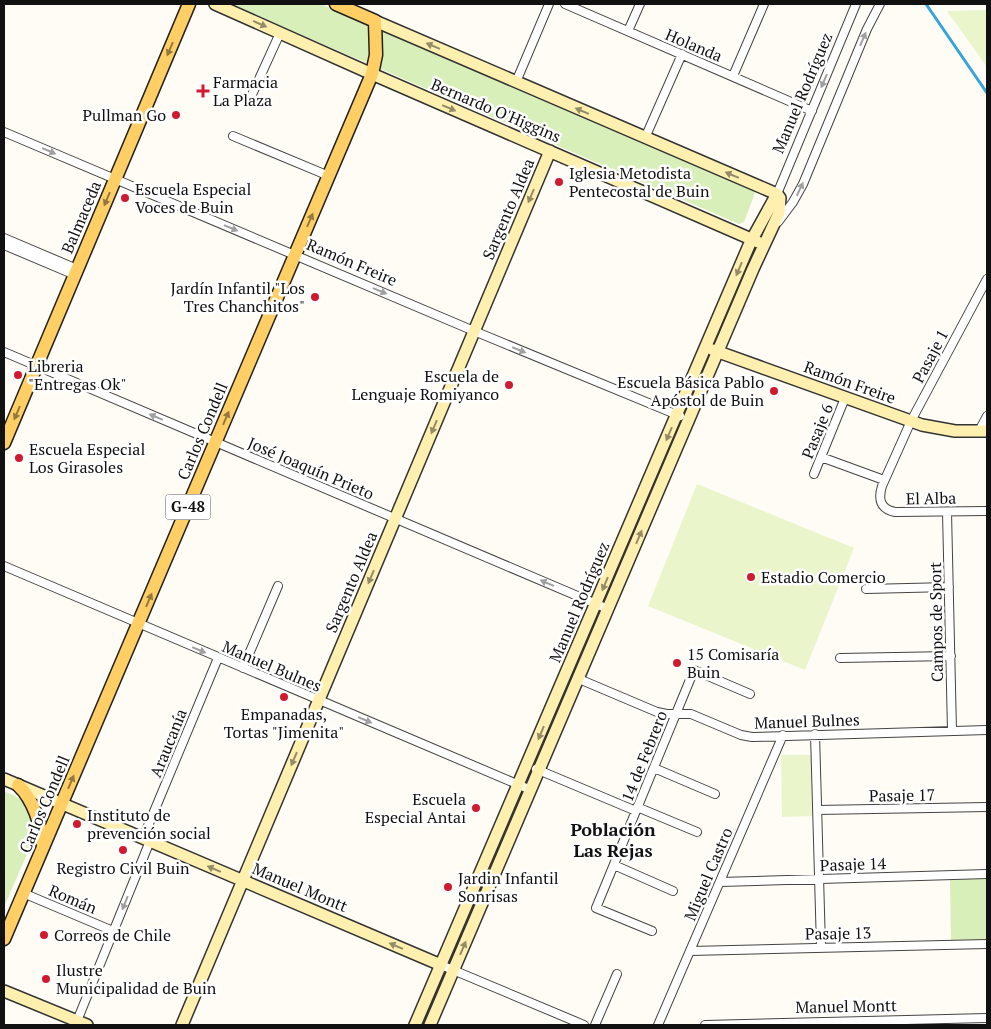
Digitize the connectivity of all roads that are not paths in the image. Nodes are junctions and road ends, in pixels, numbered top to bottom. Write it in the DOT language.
graph roads {
  1 [pos="189,4"];
  2 [pos="215,4"];
  3 [pos="336,4"];
  4 [pos="549,4"];
  5 [pos="565,4"];
  6 [pos="640,4"];
  7 [pos="764,4"];
  8 [pos="856,4"];
  9 [pos="880,4"];
  10 [pos="375,21"];
  11 [pos="628,31"];
  12 [pos="280,33"];
  13 [pos="682,54"];
  14 [pos="372,74"];
  15 [pos="733,76"];
  16 [pos="516,82"];
  17 [pos="250,99"];
  18 [pos="812,111"];
  19 [pos="4,132"];
  20 [pos="234,136"];
  21 [pos="645,138"];
  22 [pos="550,152"];
  23 [pos="329,176"];
  24 [pos="115,179"];
  25 [pos="776,194"];
  26 [pos="772,229"];
  27 [pos="4,238"];
  28 [pos="752,240"];
  29 [pos="4,245"];
  30 [pos="764,245"];
  31 [pos="295,255"];
  32 [pos="76,272"];
  33 [pos="987,279"];
  34 [pos="984,294"];
  35 [pos="474,331"];
  36 [pos="706,348"];
  37 [pos="4,352"];
  38 [pos="718,352"];
  39 [pos="36,366"];
  40 [pos="845,398"];
  41 [pos="677,415"];
  42 [pos="987,416"];
  43 [pos="689,420"];
  44 [pos="911,421"];
  45 [pos="983,431"];
  46 [pos="216,442"];
  47 [pos="4,443"];
  48 [pos="821,457"];
  49 [pos="814,474"];
  50 [pos="884,480"];
  51 [pos="880,502"];
  52 [pos="987,511"];
  53 [pos="947,512"];
  54 [pos="395,519"];
  55 [pos="4,566"];
  56 [pos="278,586"];
  57 [pos="949,587"];
  58 [pos="866,589"];
  59 [pos="596,604"];
  60 [pos="608,609"];
  61 [pos="138,624"];
  62 [pos="950,656"];
  63 [pos="218,658"];
  64 [pos="840,658"];
  65 [pos="243,668"];
  66 [pos="579,679"];
  67 [pos="750,694"];
  68 [pos="319,700"];
  69 [pos="676,714"];
  70 [pos="987,730"];
  71 [pos="952,731"];
  72 [pos="815,734"];
  73 [pos="783,735"];
  74 [pos="527,765"];
  75 [pos="654,768"];
  76 [pos="539,770"];
  77 [pos="4,779"];
  78 [pos="518,784"];
  79 [pos="18,785"];
  80 [pos="531,790"];
  81 [pos="715,794"];
  82 [pos="62,804"];
  83 [pos="987,807"];
  84 [pos="637,809"];
  85 [pos="817,810"];
  86 [pos="697,832"];
  87 [pos="147,840"];
  88 [pos="43,846"];
  89 [pos="614,865"];
  90 [pos="987,874"];
  91 [pos="819,878"];
  92 [pos="243,881"];
  93 [pos="720,882"];
  94 [pos="674,891"];
  95 [pos="23,893"];
  96 [pos="652,930"];
  97 [pos="113,931"];
  98 [pos="4,939"];
  99 [pos="987,944"];
  100 [pos="821,948"];
  101 [pos="690,951"];
  102 [pos="441,965"];
  103 [pos="453,970"];
  104 [pos="617,974"];
  105 [pos="4,991"];
  106 [pos="987,1018"];
  107 [pos="566,1022"];
  108 [pos="82,1023"];
  109 [pos="914,1023"];
  110 [pos="790,1024"];
  111 [pos="182,1025"];
  112 [pos="415,1025"];
  113 [pos="430,1025"];
  114 [pos="584,1025"];
  115 [pos="595,1025"];
  116 [pos="658,1025"];
  117 [pos="706,1025"];
  1 -- 24 [label="main road, Balmaceda, one-way"];
  2 -- 12 [label="main road, Bernardo O'Higgins, one-way"];
  3 -- 10 [label="main road, Bernardo O'Higgins"];
  4 -- 16 [label="street"];
  5 -- 11 [label="street, Holanda"];
  6 -- 11 [label="street"];
  7 -- 15 [label="street"];
  8 -- 18 [label="street, Manuel Rodríguez, one-way"];
  26 -- 9 [label="street, one-way"];
  10 -- 14 [label="main road, G-48"];
  16 -- 10 [label="main road, Bernardo O'Higgins, one-way"];
  11 -- 13 [label="street, Holanda"];
  12 -- 14 [label="main road, Bernardo O'Higgins"];
  12 -- 17 [label="street"];
  13 -- 15 [label="street, Holanda"];
  13 -- 21 [label="street"];
  14 -- 22 [label="main road, Bernardo O'Higgins, one-way"];
  14 -- 23 [label="main road, Carlos Condell / G-48"];
  15 -- 18 [label="street, Holanda"];
  21 -- 16 [label="main road, Bernardo O'Higgins, one-way"];
  18 -- 25 [label="street, Manuel Rodríguez"];
  19 -- 24 [label="street, Ramón Freire, one-way"];
  20 -- 23 [label="street"];
  25 -- 21 [label="main road, Bernardo O'Higgins, one-way"];
  22 -- 28 [label="main road, Bernardo O'Higgins"];
  22 -- 35 [label="main road, Sargento Aldea, one-way"];
  31 -- 23 [label="main road, Carlos Condell / G-48, one-way"];
  24 -- 31 [label="street, Ramón Freire, one-way"];
  24 -- 32 [label="main road, Balmaceda, one-way"];
  25 -- 26 [label="main road, Manuel Rodríguez"];
  25 -- 28 [label="main road, Manuel Rodríguez"];
  26 -- 30 [label="main road, Manuel Rodríguez"];
  27 -- 32 [label="street"];
  28 -- 30 [label="main road, Bernardo O'Higgins"];
  28 -- 36 [label="main road, Manuel Rodríguez, one-way"];
  29 -- 32 [label="street"];
  30 -- 38 [label="main road, Manuel Rodríguez"];
  31 -- 35 [label="street, Ramón Freire, one-way"];
  46 -- 31 [label="main road, Carlos Condell / G-48, one-way"];
  32 -- 39 [label="main road, Balmaceda"];
  33 -- 34 [label="street, Pasaje 1"];
  34 -- 44 [label="street, Pasaje 1"];
  35 -- 41 [label="street, Ramón Freire, one-way"];
  35 -- 54 [label="main road, Sargento Aldea, one-way"];
  36 -- 38 [label="main road, Ramón Freire"];
  36 -- 41 [label="main road, Manuel Rodríguez"];
  37 -- 39 [label="street, José Joaquín Prieto"];
  38 -- 40 [label="main road, Ramón Freire"];
  38 -- 43 [label="main road, Manuel Rodríguez"];
  46 -- 39 [label="street, José Joaquín Prieto, one-way"];
  39 -- 47 [label="main road, Balmaceda, one-way"];
  40 -- 44 [label="main road, Ramón Freire"];
  40 -- 48 [label="street, Pasaje 6"];
  41 -- 43 [label="street, Ramón Freire"];
  41 -- 59 [label="main road, Manuel Rodríguez, one-way"];
  42 -- 45 [label="street"];
  60 -- 43 [label="main road, Manuel Rodríguez, one-way"];
  44 -- 45 [label="main road, Ramón Freire"];
  44 -- 50 [label="street, Pasaje 1"];
  46 -- 54 [label="street, José Joaquín Prieto"];
  61 -- 46 [label="main road, Carlos Condell / G-48, one-way"];
  48 -- 49 [label="street, Pasaje 6"];
  48 -- 50 [label="street"];
  50 -- 51 [label="street, Pasaje 1"];
  51 -- 53 [label="street, El Alba"];
  52 -- 53 [label="street, El Alba"];
  53 -- 57 [label="street, Campos de Sport"];
  59 -- 54 [label="street, José Joaquín Prieto, one-way"];
  54 -- 68 [label="main road, Sargento Aldea, one-way"];
  55 -- 61 [label="street, Manuel Bulnes"];
  56 -- 65 [label="street"];
  57 -- 58 [label="street"];
  57 -- 62 [label="street, Campos de Sport"];
  59 -- 60 [label="street, José Joaquín Prieto"];
  59 -- 74 [label="main road, Manuel Rodríguez, one-way"];
  60 -- 66 [label="main road, Manuel Rodríguez"];
  61 -- 63 [label="street, Manuel Bulnes, one-way"];
  82 -- 61 [label="main road, Carlos Condell / G-48, one-way"];
  62 -- 64 [label="street"];
  62 -- 71 [label="street, Campos de Sport"];
  63 -- 65 [label="street, Manuel Bulnes"];
  63 -- 87 [label="street, Araucanía"];
  65 -- 68 [label="street, Manuel Bulnes"];
  66 -- 69 [label="street, Manuel Bulnes"];
  66 -- 76 [label="main road, Manuel Rodríguez"];
  67 -- 69 [label="street, 14 de Febrero"];
  68 -- 78 [label="street, Manuel Bulnes, one-way"];
  68 -- 92 [label="main road, Sargento Aldea, one-way"];
  69 -- 73 [label="street, Manuel Bulnes"];
  69 -- 75 [label="street, 14 de Febrero"];
  70 -- 71 [label="street, Manuel Bulnes"];
  71 -- 72 [label="street, Manuel Bulnes"];
  72 -- 73 [label="street, Manuel Bulnes"];
  72 -- 85 [label="street"];
  73 -- 93 [label="street, Miguel Castro"];
  74 -- 76 [label="street"];
  74 -- 78 [label="main road, Manuel Rodríguez"];
  75 -- 81 [label="street"];
  75 -- 84 [label="street, 14 de Febrero"];
  76 -- 80 [label="main road, Manuel Rodríguez"];
  76 -- 84 [label="street"];
  77 -- 79 [label="main road, Manuel Montt"];
  78 -- 80 [label="street, Manuel Bulnes"];
  78 -- 102 [label="main road, Manuel Rodríguez"];
  79 -- 82 [label="main road, Manuel Montt"];
  79 -- 88 [label="main road"];
  103 -- 80 [label="main road, Manuel Rodríguez, one-way"];
  82 -- 87 [label="main road, Manuel Montt"];
  82 -- 88 [label="main road, Carlos Condell / G-48"];
  83 -- 85 [label="street, Pasaje 17"];
  84 -- 86 [label="street"];
  84 -- 89 [label="street, 14 de Febrero"];
  85 -- 91 [label="street"];
  92 -- 87 [label="main road, Manuel Montt, one-way"];
  87 -- 97 [label="street, one-way"];
  88 -- 95 [label="main road, Carlos Condell / G-48"];
  89 -- 94 [label="street"];
  89 -- 96 [label="street, 14 de Febrero"];
  90 -- 91 [label="street, Pasaje 14"];
  91 -- 93 [label="street, Pasaje 14"];
  91 -- 100 [label="street"];
  102 -- 92 [label="main road, Manuel Montt, one-way"];
  92 -- 111 [label="main road, Sargento Aldea"];
  93 -- 101 [label="street, Miguel Castro"];
  95 -- 97 [label="street, Román"];
  95 -- 98 [label="main road, Carlos Condell / G-48"];
  97 -- 108 [label="street"];
  99 -- 100 [label="street, Pasaje 13"];
  100 -- 101 [label="street, Pasaje 13"];
  101 -- 116 [label="street, Miguel Castro"];
  102 -- 103 [label="street, Manuel Montt"];
  102 -- 112 [label="main road, Manuel Rodríguez"];
  103 -- 107 [label="street, Manuel Montt"];
  103 -- 113 [label="main road, Manuel Rodríguez"];
  104 -- 115 [label="street"];
  105 -- 108 [label="main road"];
  106 -- 109 [label="street, Manuel Montt"];
  107 -- 114 [label="street, Manuel Montt"];
  109 -- 110 [label="street, Manuel Montt"];
  110 -- 117 [label="street, Manuel Montt"];
}
